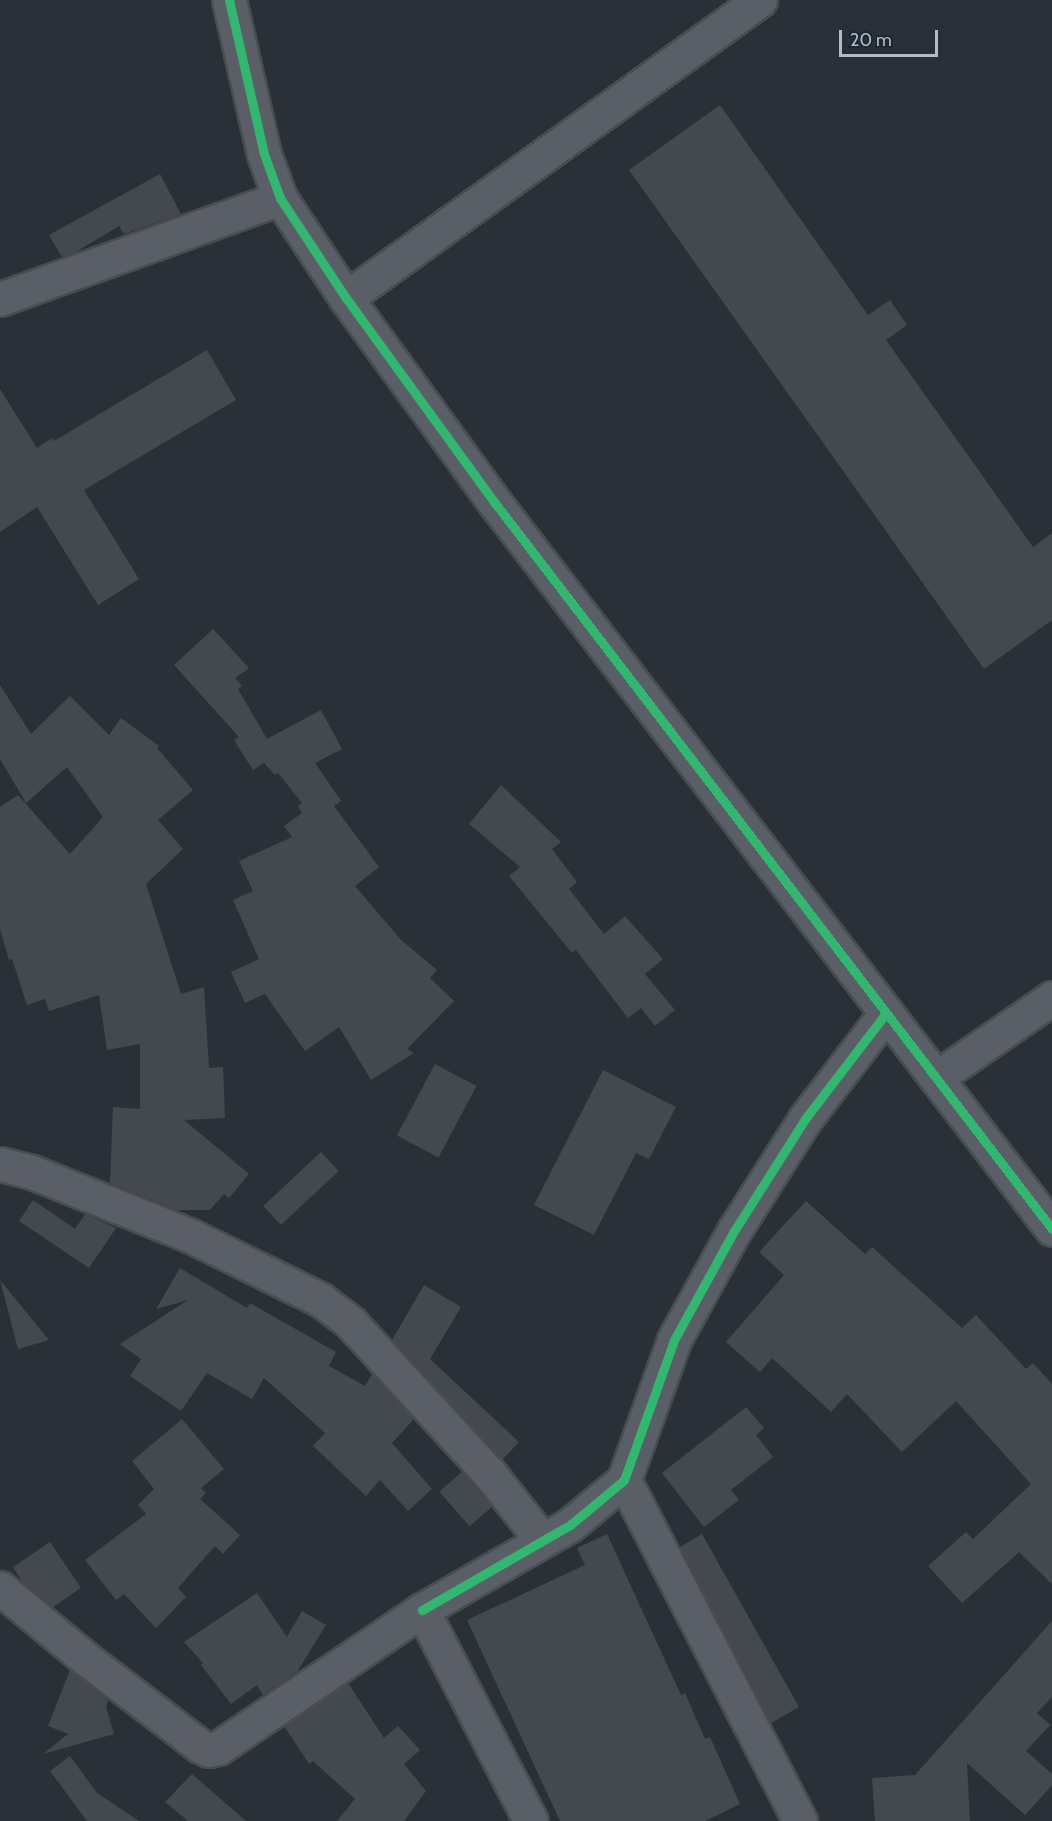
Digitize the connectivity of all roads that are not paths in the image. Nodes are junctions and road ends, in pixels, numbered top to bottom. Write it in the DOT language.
graph roads {
  1 [pos="229,0"];
  2 [pos="760,0"];
  3 [pos="280,198"];
  4 [pos="346,298"];
  5 [pos="0,299"];
  6 [pos="1052,998"];
  7 [pos="886,1012"];
  8 [pos="936,1078"];
  9 [pos="0,1164"];
  10 [pos="1052,1229"];
  11 [pos="624,1480"];
  12 [pos="542,1540"];
  13 [pos="0,1588"];
  14 [pos="422,1610"];
  15 [pos="531,1821"];
  16 [pos="800,1821"];
  1 -- 3 [label="street"];
  2 -- 4 [label="street"];
  3 -- 4 [label="street"];
  3 -- 5 [label="street"];
  4 -- 7 [label="street"];
  6 -- 8 [label="street"];
  7 -- 8 [label="street"];
  7 -- 11 [label="street"];
  8 -- 10 [label="street"];
  9 -- 12 [label="street"];
  11 -- 12 [label="street"];
  11 -- 16 [label="street"];
  12 -- 14 [label="street"];
  13 -- 14 [label="street"];
  14 -- 15 [label="street"];
}
